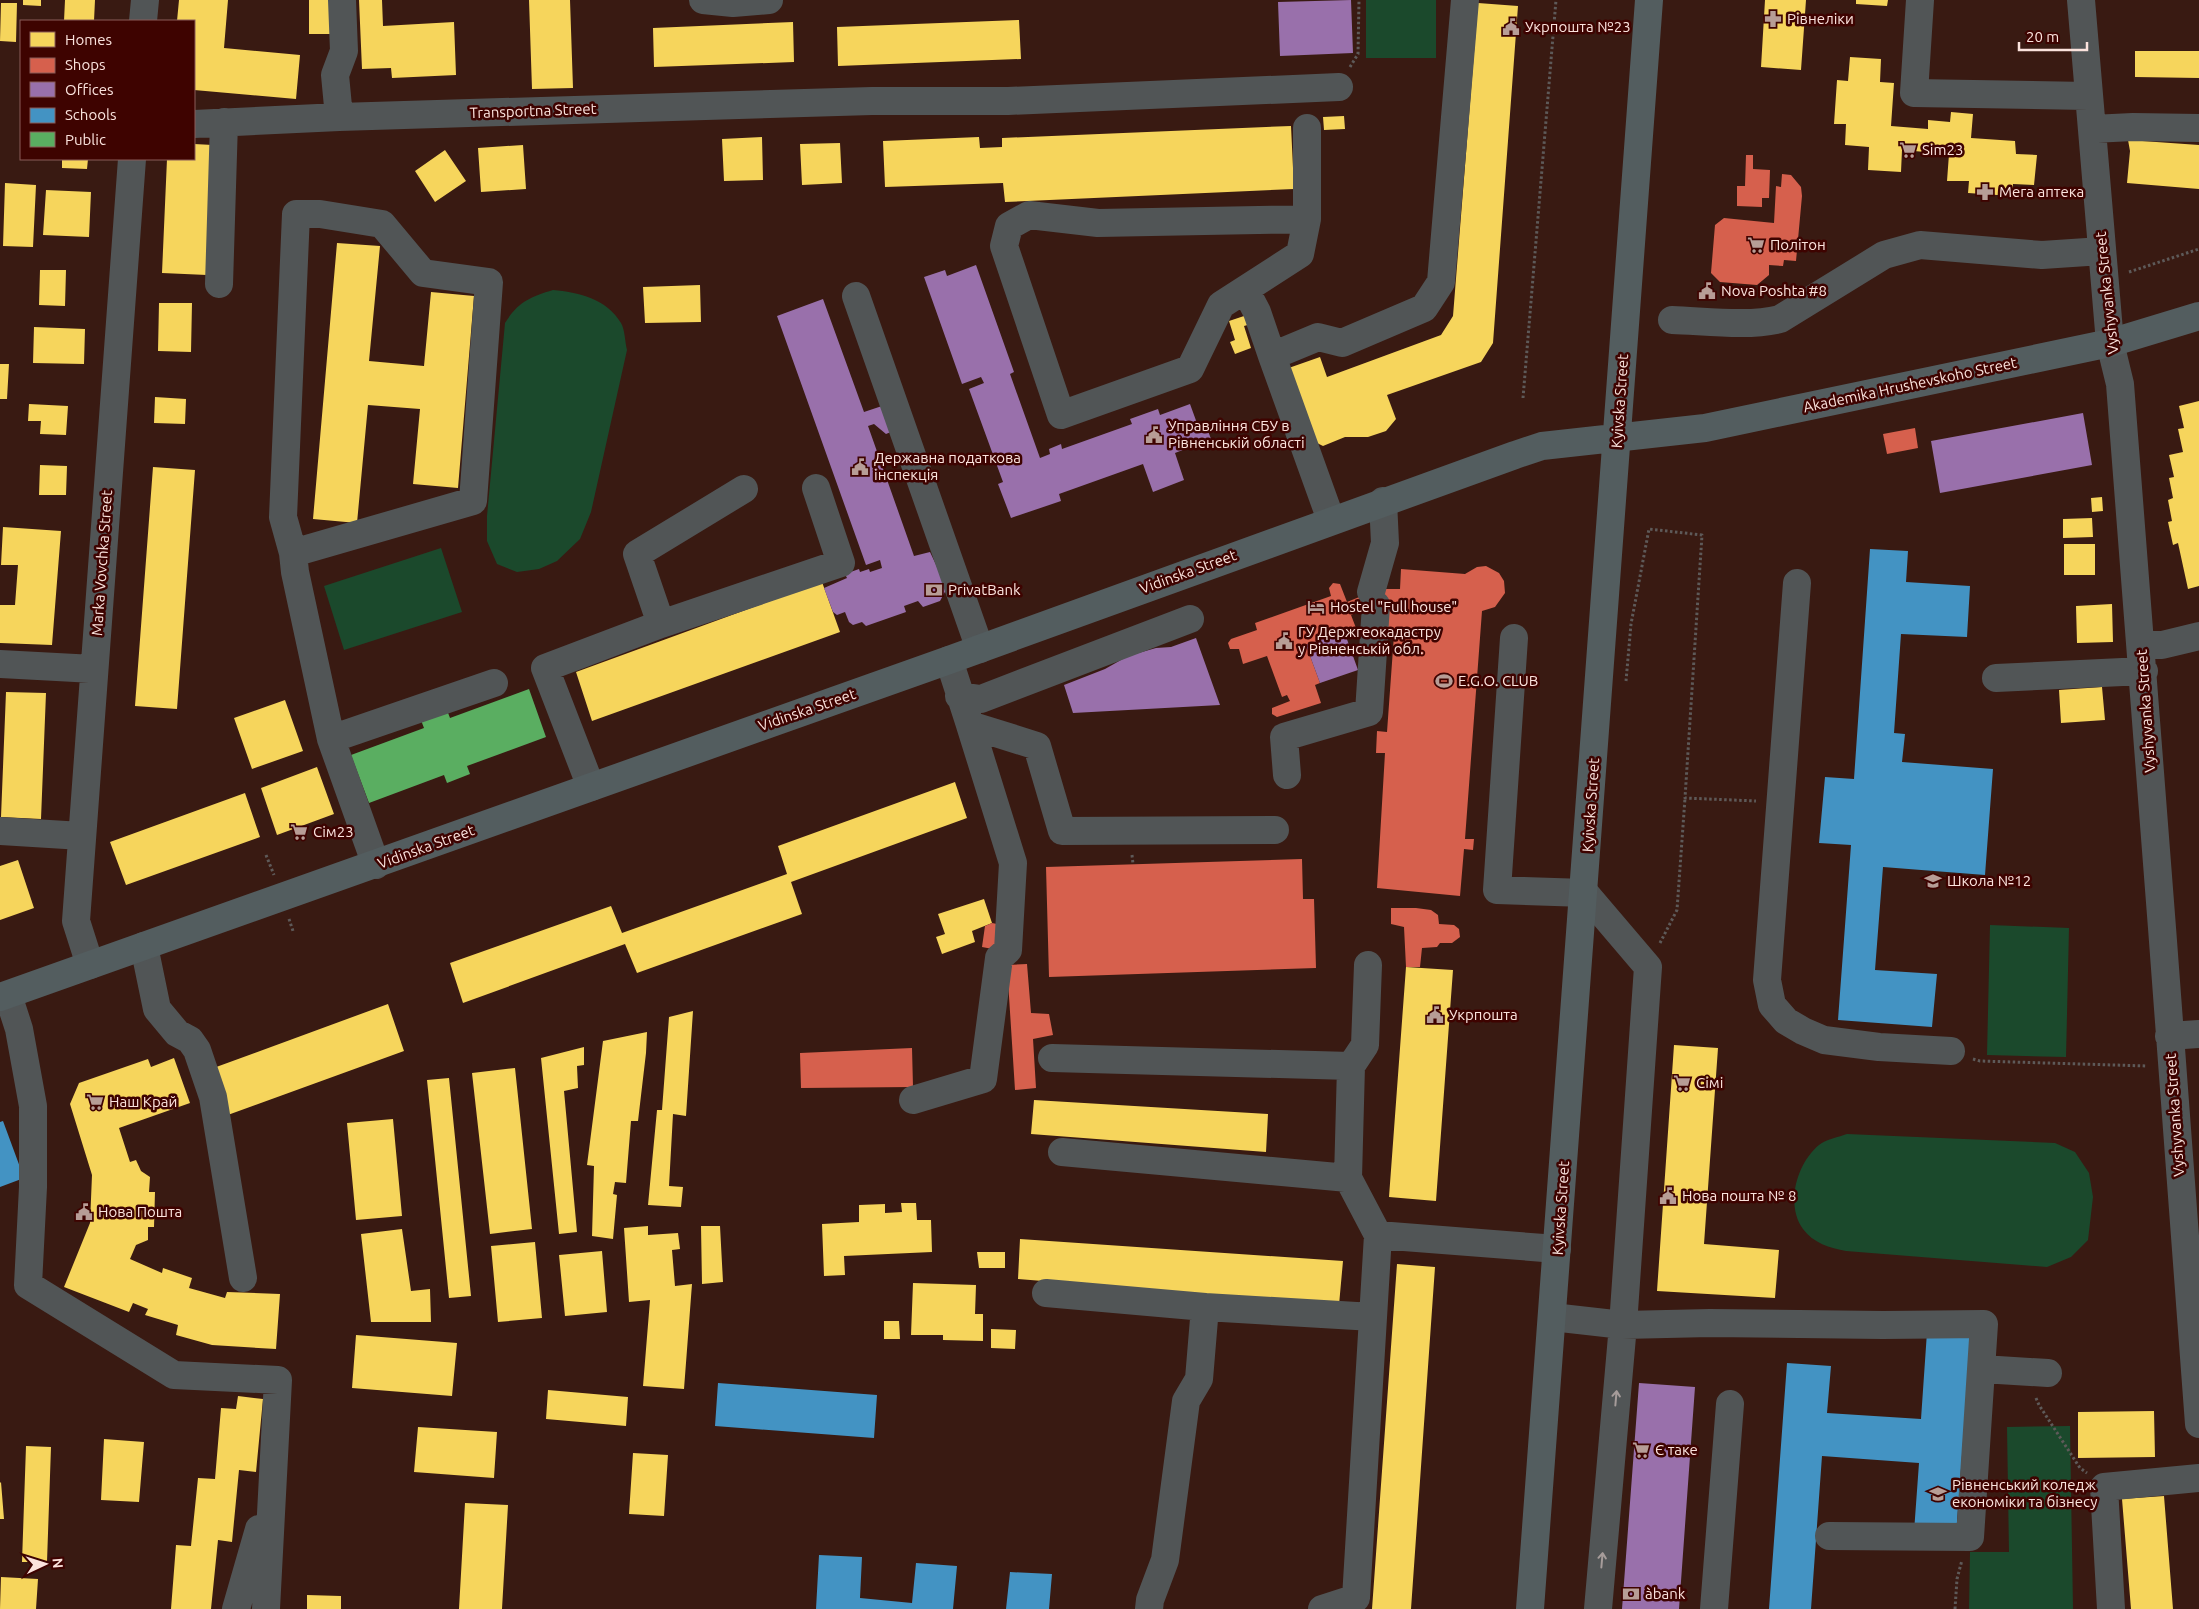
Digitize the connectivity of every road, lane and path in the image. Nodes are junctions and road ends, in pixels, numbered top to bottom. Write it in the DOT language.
graph roads {
  1 [pos="145,0"];
  2 [pos="342,0"];
  3 [pos="703,0"];
  4 [pos="769,0"];
  5 [pos="1359,0"];
  6 [pos="1465,0"];
  7 [pos="1556,0"];
  8 [pos="1650,0"];
  9 [pos="1920,0"];
  10 [pos="2080,0"];
  11 [pos="143,20"];
  12 [pos="1340,87"];
  13 [pos="2088,96"];
  14 [pos="339,117"];
  15 [pos="224,122"];
  16 [pos="195,124"];
  17 [pos="1306,128"];
  18 [pos="2199,128"];
  19 [pos="2092,129"];
  20 [pos="132,160"];
  21 [pos="1307,219"];
  22 [pos="2199,249"];
  23 [pos="2102,251"];
  24 [pos="2105,280"];
  25 [pos="219,284"];
  26 [pos="1246,291"];
  27 [pos="856,296"];
  28 [pos="2199,316"];
  29 [pos="1672,320"];
  30 [pos="2110,343"];
  31 [pos="1272,356"];
  32 [pos="1523,398"];
  33 [pos="1617,438"];
  34 [pos="816,488"];
  35 [pos="744,489"];
  36 [pos="1384,501"];
  37 [pos="1331,520"];
  38 [pos="1649,529"];
  39 [pos="293,553"];
  40 [pos="1797,583"];
  41 [pos="1190,619"];
  42 [pos="661,624"];
  43 [pos="2199,636"];
  44 [pos="1514,638"];
  45 [pos="980,648"];
  46 [pos="2143,658"];
  47 [pos="949,660"];
  48 [pos="0,664"];
  49 [pos="94,670"];
  50 [pos="1996,678"];
  51 [pos="494,683"];
  52 [pos="959,696"];
  53 [pos="970,725"];
  54 [pos="331,739"];
  55 [pos="1286,774"];
  56 [pos="591,786"];
  57 [pos="1685,798"];
  58 [pos="1781,802"];
  59 [pos="1275,830"];
  60 [pos="0,831"];
  61 [pos="82,836"];
  62 [pos="376,865"];
  63 [pos="1585,893"];
  64 [pos="144,946"];
  65 [pos="90,965"];
  66 [pos="1368,965"];
  67 [pos="1648,967"];
  68 [pos="4,996"];
  69 [pos="2199,1034"];
  70 [pos="2169,1036"];
  71 [pos="1951,1052"];
  72 [pos="1052,1058"];
  73 [pos="1351,1066"];
  74 [pos="2151,1066"];
  75 [pos="913,1100"];
  76 [pos="1062,1152"];
  77 [pos="1348,1178"];
  78 [pos="1378,1235"];
  79 [pos="1558,1249"];
  80 [pos="243,1278"];
  81 [pos="1046,1293"];
  82 [pos="1205,1307"];
  83 [pos="1374,1317"];
  84 [pos="1552,1317"];
  85 [pos="1623,1326"];
  86 [pos="1982,1369"];
  87 [pos="2037,1372"];
  88 [pos="1730,1404"];
  89 [pos="2199,1424"];
  90 [pos="2199,1478"];
  91 [pos="273,1485"];
  92 [pos="2104,1487"];
  93 [pos="1828,1536"];
  94 [pos="1963,1556"];
  95 [pos="236,1609"];
  96 [pos="266,1609"];
  97 [pos="1149,1609"];
  98 [pos="1322,1609"];
  99 [pos="1530,1609"];
  100 [pos="1598,1609"];
  101 [pos="1714,1609"];
  102 [pos="1955,1609"];
  103 [pos="2111,1609"];
  1 -- 11 [label="street"];
  2 -- 14 [label="street"];
  3 -- 4 [label="street"];
  5 -- 12 [label="path"];
  6 -- 31 [label="street"];
  7 -- 32 [label="path"];
  8 -- 33 [label="main road, Kyivska Street"];
  9 -- 13 [label="street"];
  10 -- 13 [label="street, Vyshyvanka Street"];
  12 -- 14 [label="street, Transportna Street"];
  13 -- 19 [label="street, Vyshyvanka Street"];
  14 -- 15 [label="street, Transportna Street"];
  15 -- 16 [label="street, Transportna Street"];
  15 -- 25 [label="street"];
  17 -- 21 [label="street"];
  18 -- 19 [label="street"];
  19 -- 23 [label="street, Vyshyvanka Street"];
  20 -- 49 [label="street, Marka Vovchka Street"];
  21 -- 26 [label="street"];
  21 -- 26 [label="street"];
  22 -- 24 [label="path"];
  23 -- 24 [label="street, Vyshyvanka Street"];
  23 -- 29 [label="street"];
  24 -- 30 [label="street, Vyshyvanka Street"];
  26 -- 31 [label="street"];
  27 -- 45 [label="street"];
  28 -- 30 [label="main road, Akademika Hrushevskoho Street"];
  30 -- 33 [label="main road, Akademika Hrushevskoho Street"];
  30 -- 46 [label="street, Vyshyvanka Street"];
  31 -- 37 [label="street"];
  33 -- 36 [label="main road, Vidinska Street"];
  33 -- 63 [label="main road, Kyivska Street"];
  34 -- 42 [label="street"];
  35 -- 42 [label="street"];
  36 -- 37 [label="main road, Vidinska Street"];
  36 -- 55 [label="street"];
  37 -- 45 [label="main road, Vidinska Street"];
  38 -- 57 [label="path"];
  39 -- 39 [label="street"];
  39 -- 54 [label="street"];
  40 -- 58 [label="street"];
  41 -- 52 [label="street"];
  42 -- 56 [label="street"];
  43 -- 46 [label="street"];
  44 -- 63 [label="street"];
  45 -- 47 [label="main road, Vidinska Street"];
  46 -- 50 [label="street"];
  46 -- 70 [label="street, Vyshyvanka Street"];
  47 -- 52 [label="street"];
  47 -- 56 [label="main road, Vidinska Street"];
  48 -- 49 [label="street"];
  49 -- 61 [label="street, Marka Vovchka Street"];
  51 -- 54 [label="street"];
  52 -- 53 [label="street"];
  53 -- 59 [label="street"];
  53 -- 75 [label="street"];
  54 -- 62 [label="street"];
  56 -- 62 [label="main road, Vidinska Street"];
  57 -- 58 [label="path"];
  57 -- 67 [label="path"];
  58 -- 71 [label="street"];
  60 -- 61 [label="street"];
  61 -- 65 [label="street, Marka Vovchka Street"];
  62 -- 64 [label="main road, Vidinska Street"];
  63 -- 67 [label="street"];
  63 -- 79 [label="main road, Kyivska Street"];
  64 -- 65 [label="main road, Vidinska Street"];
  64 -- 80 [label="street"];
  65 -- 68 [label="main road, Vidinska Street"];
  66 -- 73 [label="street"];
  67 -- 85 [label="street"];
  68 -- 91 [label="street"];
  69 -- 70 [label="street"];
  70 -- 89 [label="street, Vyshyvanka Street"];
  71 -- 74 [label="path"];
  72 -- 73 [label="street"];
  73 -- 77 [label="street"];
  76 -- 77 [label="street"];
  77 -- 78 [label="street"];
  78 -- 79 [label="street"];
  78 -- 83 [label="street"];
  79 -- 84 [label="main road, Kyivska Street"];
  81 -- 82 [label="street"];
  82 -- 83 [label="street"];
  82 -- 97 [label="street"];
  83 -- 98 [label="street"];
  84 -- 85 [label="street"];
  84 -- 99 [label="main road, Kyivska Street"];
  85 -- 86 [label="street"];
  100 -- 85 [label="street, one-way"];
  86 -- 87 [label="street"];
  86 -- 93 [label="street"];
  87 -- 92 [label="path"];
  88 -- 101 [label="street"];
  90 -- 92 [label="street"];
  91 -- 95 [label="street"];
  91 -- 96 [label="street"];
  92 -- 103 [label="street"];
  94 -- 102 [label="path"];
}
